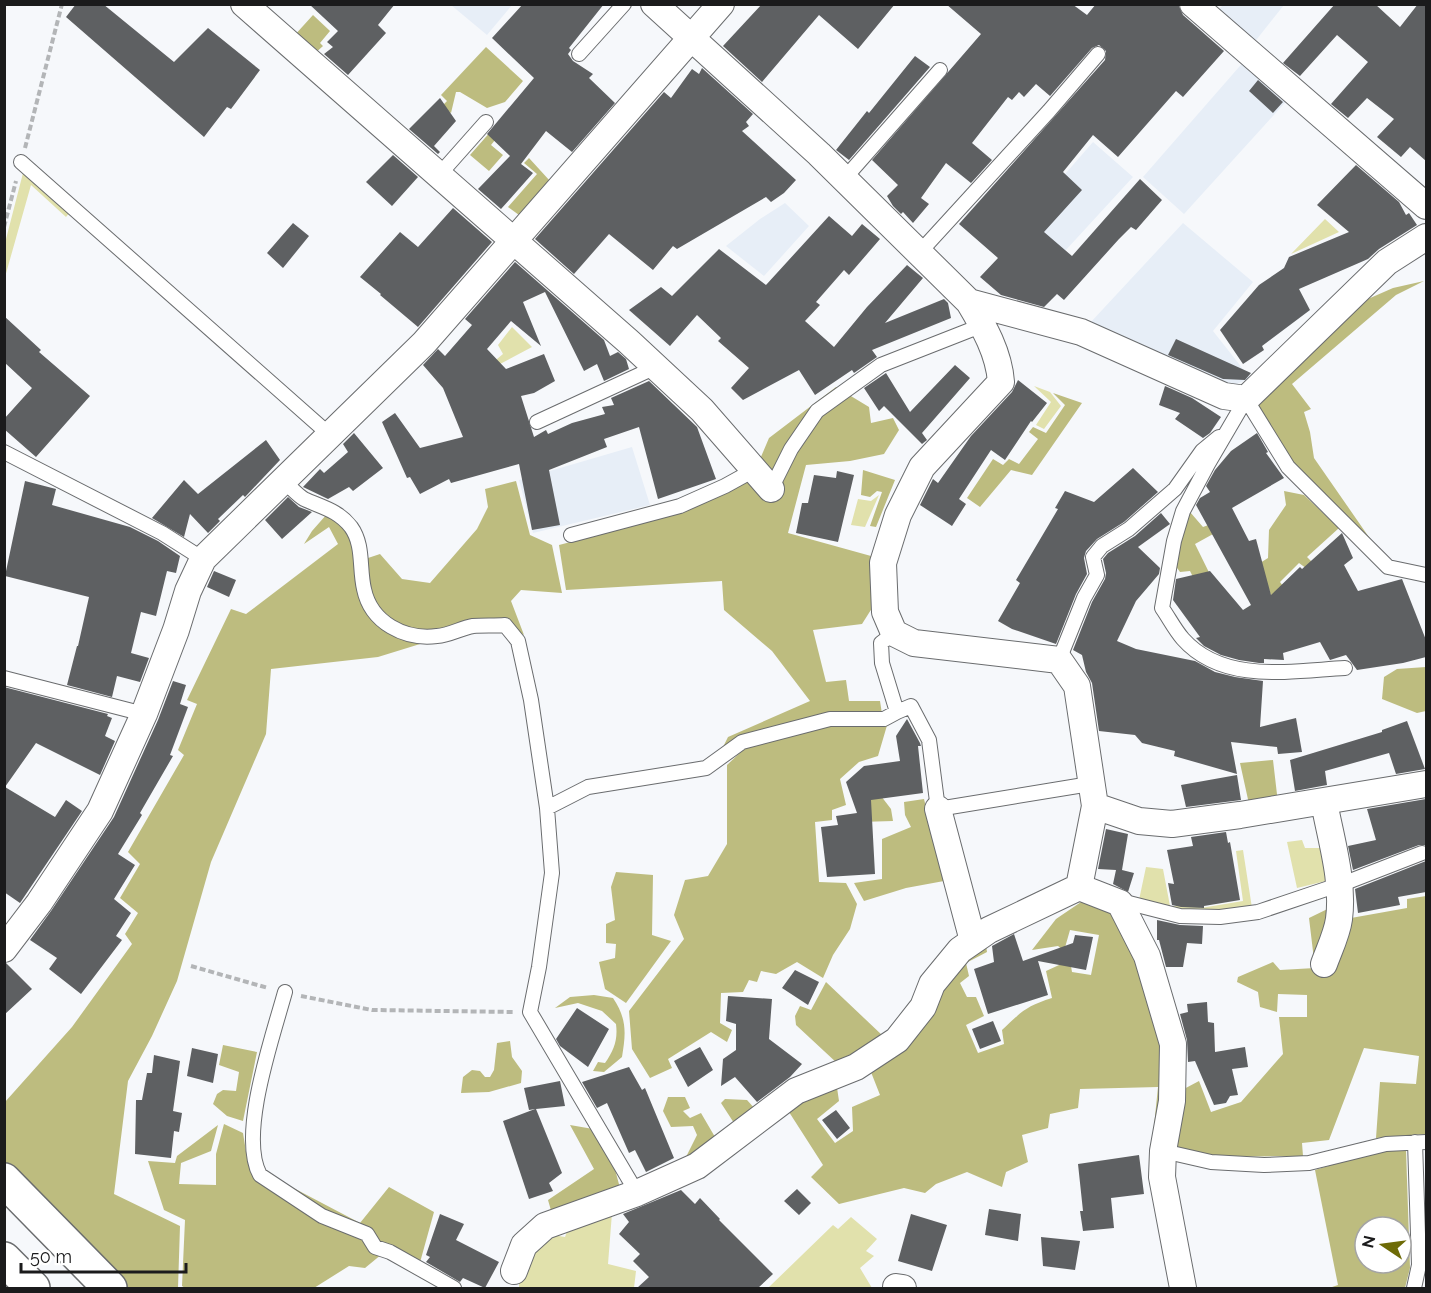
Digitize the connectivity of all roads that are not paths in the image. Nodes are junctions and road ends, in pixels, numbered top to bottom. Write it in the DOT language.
graph roads {
  1 [pos="244,4"];
  2 [pos="624,4"];
  3 [pos="654,4"];
  4 [pos="721,4"];
  5 [pos="1193,4"];
  6 [pos="691,38"];
  7 [pos="579,54"];
  8 [pos="1098,54"];
  9 [pos="940,70"];
  10 [pos="486,122"];
  11 [pos="21,162"];
  12 [pos="439,175"];
  13 [pos="845,178"];
  14 [pos="1426,206"];
  15 [pos="1426,237"];
  16 [pos="513,241"];
  17 [pos="920,252"];
  18 [pos="969,302"];
  19 [pos="983,325"];
  20 [pos="656,367"];
  21 [pos="1246,399"];
  22 [pos="537,422"];
  23 [pos="1229,428"];
  24 [pos="331,436"];
  25 [pos="4,452"];
  26 [pos="754,470"];
  27 [pos="283,481"];
  28 [pos="771,489"];
  29 [pos="571,535"];
  30 [pos="203,559"];
  31 [pos="1426,575"];
  32 [pos="894,633"];
  33 [pos="1059,660"];
  34 [pos="1345,668"];
  35 [pos="4,678"];
  36 [pos="897,712"];
  37 [pos="144,714"];
  38 [pos="1426,784"];
  39 [pos="1093,795"];
  40 [pos="1324,802"];
  41 [pos="547,808"];
  42 [pos="938,809"];
  43 [pos="1422,853"];
  44 [pos="1339,885"];
  45 [pos="1079,887"];
  46 [pos="1120,903"];
  47 [pos="974,941"];
  48 [pos="4,949"];
  49 [pos="1324,964"];
  50 [pos="285,992"];
  51 [pos="1421,1142"];
  52 [pos="1163,1151"];
  53 [pos="4,1180"];
  54 [pos="637,1193"];
  55 [pos="4,1259"];
  56 [pos="513,1279"];
  57 [pos="33,1288"];
  58 [pos="110,1288"];
  59 [pos="454,1288"];
  60 [pos="896,1288"];
  61 [pos="903,1288"];
  62 [pos="1183,1288"];
  63 [pos="1414,1288"];
  1 -- 12 [label="street"];
  2 -- 7 [label="lane"];
  3 -- 6 [label="street"];
  4 -- 6 [label="street"];
  5 -- 14 [label="street"];
  6 -- 13 [label="street"];
  6 -- 16 [label="street"];
  8 -- 17 [label="lane"];
  9 -- 13 [label="lane"];
  10 -- 12 [label="lane"];
  11 -- 24 [label="lane"];
  12 -- 16 [label="street"];
  13 -- 17 [label="street"];
  15 -- 21 [label="street"];
  16 -- 20 [label="street"];
  16 -- 24 [label="street"];
  17 -- 18 [label="street"];
  18 -- 19 [label="street"];
  18 -- 21 [label="street"];
  19 -- 28 [label="lane"];
  19 -- 32 [label="street"];
  20 -- 22 [label="lane"];
  20 -- 26 [label="street"];
  21 -- 23 [label="lane"];
  21 -- 31 [label="lane"];
  23 -- 33 [label="lane"];
  23 -- 34 [label="lane"];
  24 -- 27 [label="street"];
  25 -- 30 [label="lane"];
  26 -- 28 [label="street"];
  26 -- 29 [label="lane"];
  27 -- 30 [label="street"];
  27 -- 41 [label="lane"];
  30 -- 37 [label="street"];
  32 -- 33 [label="street"];
  32 -- 36 [label="lane"];
  33 -- 39 [label="street"];
  35 -- 37 [label="lane"];
  36 -- 41 [label="lane"];
  36 -- 42 [label="lane"];
  37 -- 48 [label="street"];
  38 -- 40 [label="street"];
  39 -- 40 [label="street"];
  39 -- 42 [label="lane"];
  39 -- 45 [label="street"];
  40 -- 44 [label="street"];
  41 -- 54 [label="lane"];
  42 -- 47 [label="street"];
  43 -- 44 [label="lane"];
  44 -- 46 [label="lane"];
  44 -- 49 [label="street"];
  45 -- 46 [label="street"];
  45 -- 47 [label="street"];
  46 -- 52 [label="street"];
  47 -- 54 [label="street"];
  50 -- 59 [label="lane"];
  51 -- 52 [label="lane"];
  51 -- 63 [label="lane"];
  52 -- 62 [label="street"];
  53 -- 58 [label="highway"];
  54 -- 56 [label="street"];
  55 -- 57 [label="highway"];
  60 -- 61 [label="street"];
}
